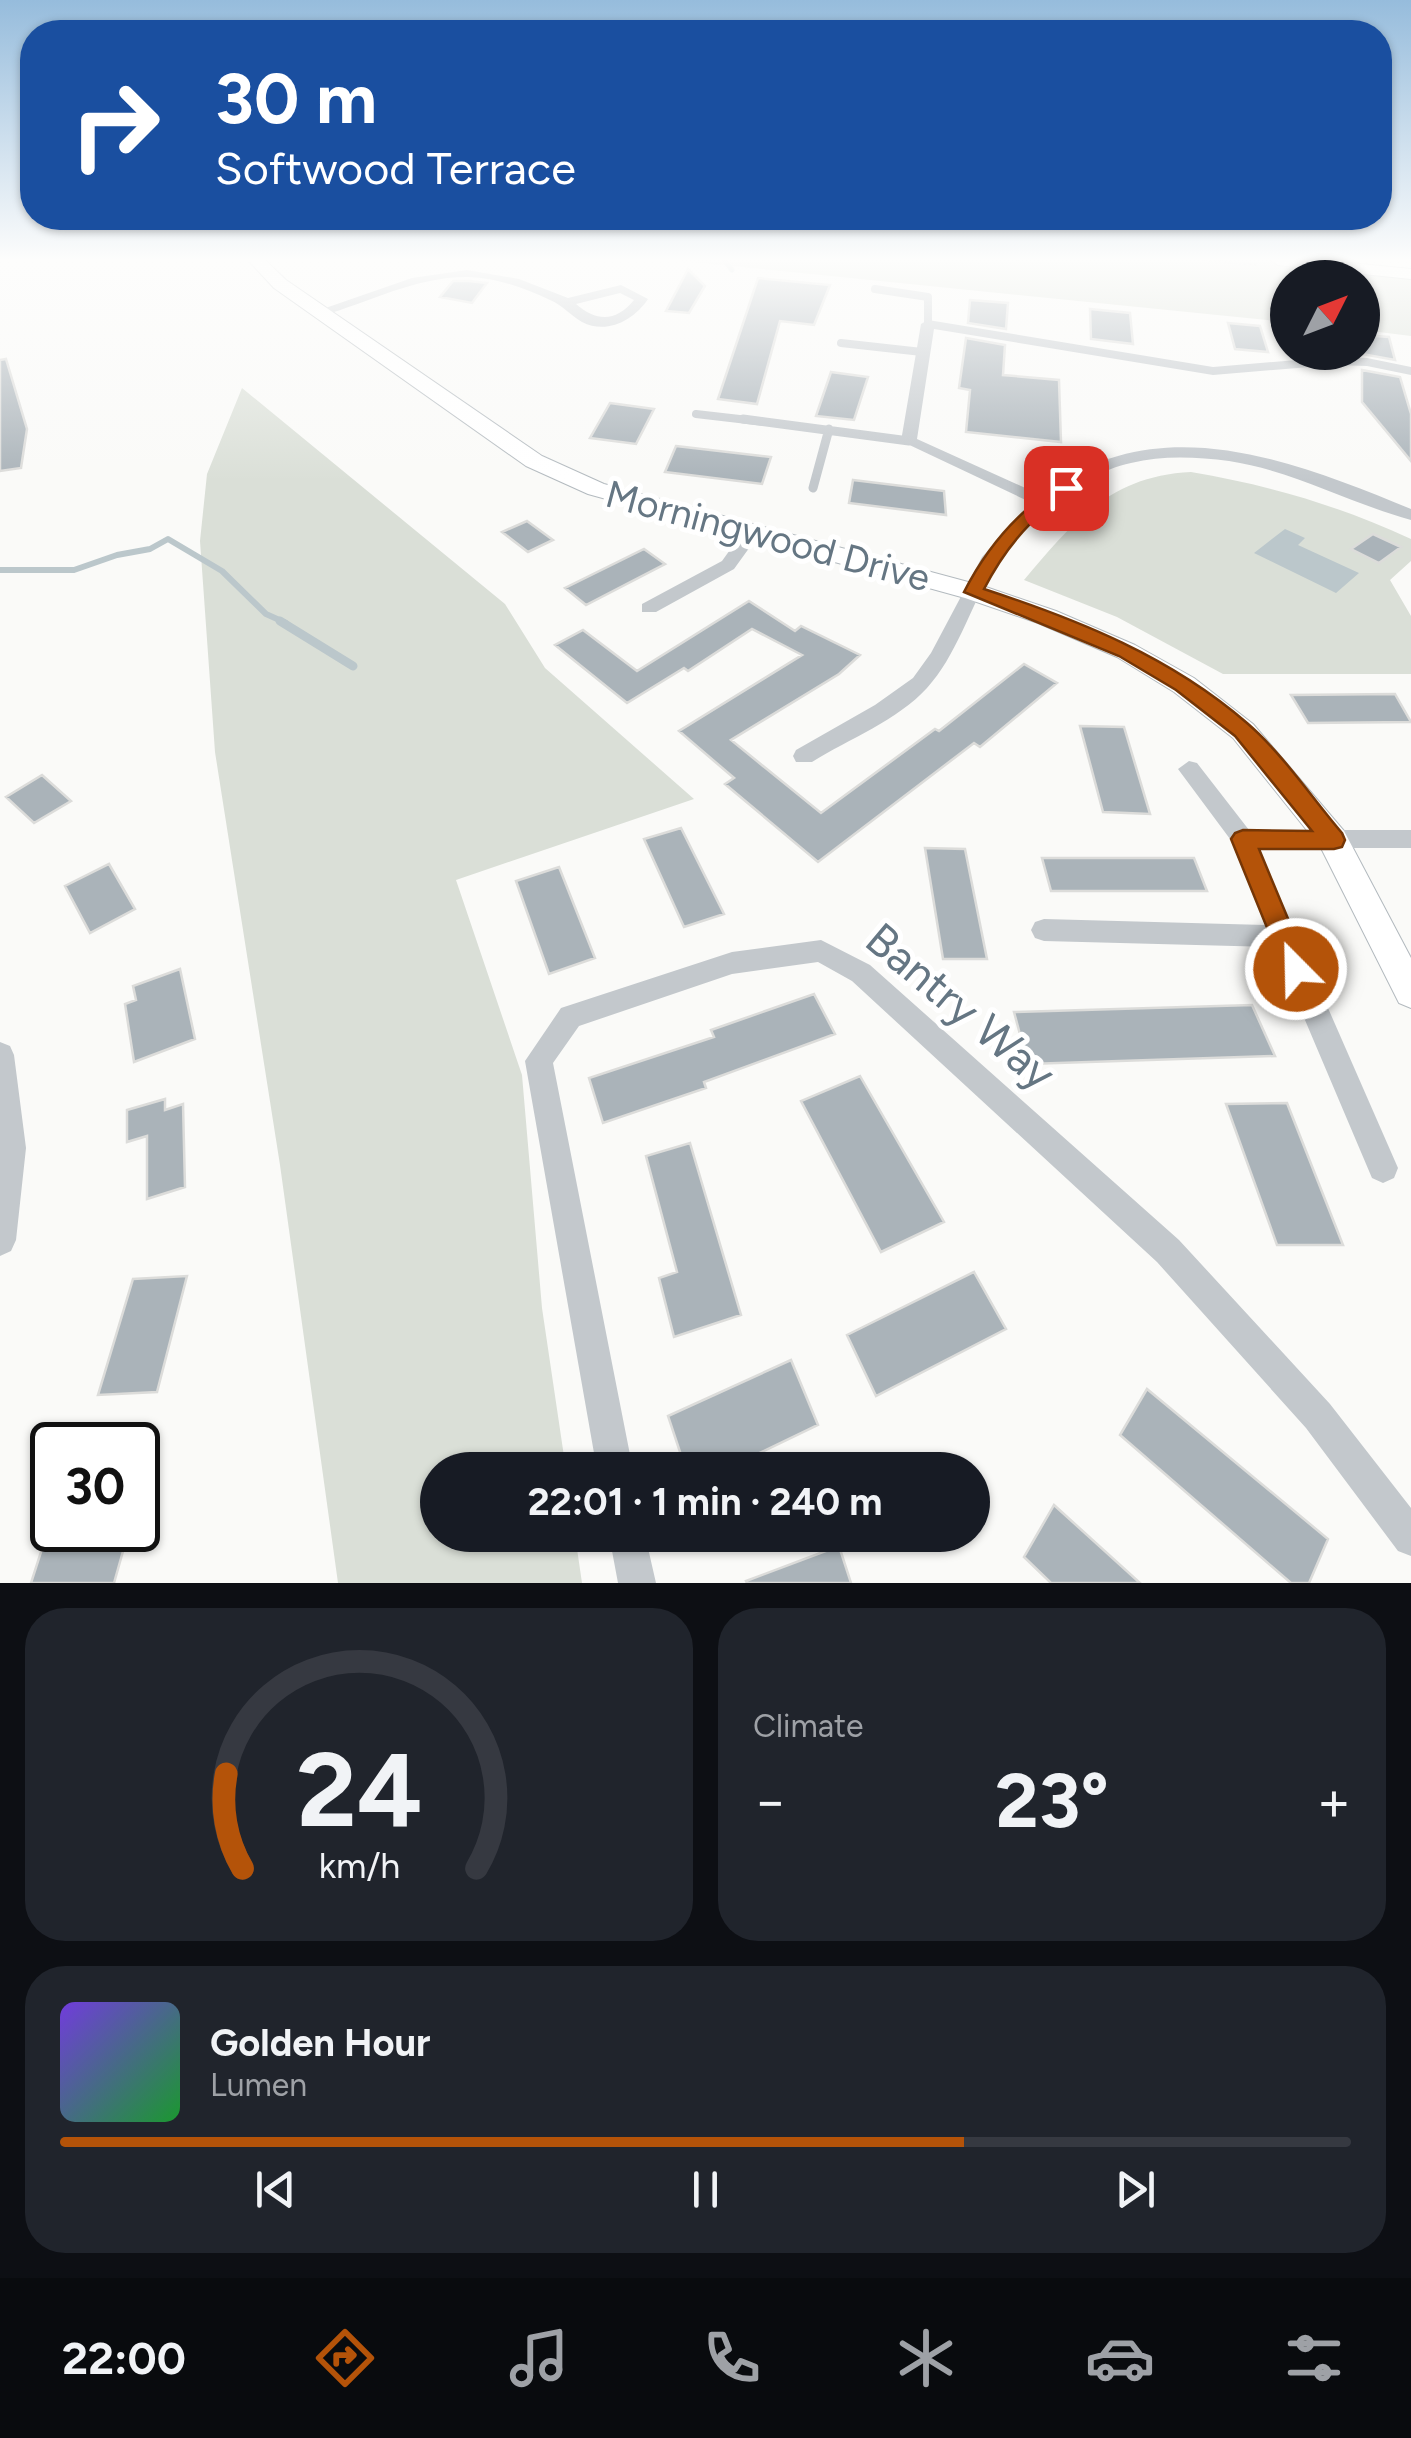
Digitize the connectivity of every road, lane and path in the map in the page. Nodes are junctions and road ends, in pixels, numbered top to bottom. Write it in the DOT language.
graph roads {
  1 [pos="353,334"];
  2 [pos="926,334"];
  3 [pos="988,334"];
  4 [pos="841,343"];
  5 [pos="922,352"];
  6 [pos="1411,370"];
  7 [pos="696,414"];
  8 [pos="829,429"];
  9 [pos="908,441"];
  10 [pos="813,488"];
  11 [pos="1043,502"];
  12 [pos="1411,515"];
  13 [pos="751,533"];
  14 [pos="974,592"];
  15 [pos="649,608"];
  16 [pos="804,756"];
  17 [pos="1189,769"];
  18 [pos="1243,839"];
  19 [pos="1411,839"];
  20 [pos="1334,840"];
  21 [pos="1044,930"];
  22 [pos="1282,936"];
  23 [pos="1411,992"];
  24 [pos="0,1055"];
  25 [pos="1382,1168"];
  26 [pos="0,1240"];
  27 [pos="612,1452"];
  28 [pos="1411,1538"];
  29 [pos="630,1552"];
  30 [pos="636,1583"];
  1 -- 13 [label="street, Morningwood Drive"];
  2 -- 5 [label="street"];
  3 -- 6 [label="street"];
  4 -- 5 [label="lane"];
  5 -- 9 [label="street"];
  7 -- 8 [label="lane"];
  8 -- 9 [label="lane"];
  8 -- 10 [label="lane"];
  9 -- 11 [label="street"];
  11 -- 12 [label="street"];
  11 -- 14 [label="street"];
  13 -- 14 [label="street, Morningwood Drive"];
  13 -- 15 [label="street"];
  14 -- 16 [label="street"];
  14 -- 20 [label="street, Morningwood Drive"];
  17 -- 18 [label="street"];
  18 -- 20 [label="street"];
  18 -- 22 [label="street"];
  19 -- 20 [label="street"];
  20 -- 23 [label="street, Morningwood Drive"];
  21 -- 22 [label="street"];
  22 -- 25 [label="street"];
  24 -- 26 [label="street"];
  27 -- 28 [label="street, Bantry Way"];
  29 -- 30 [label="street"];
}
